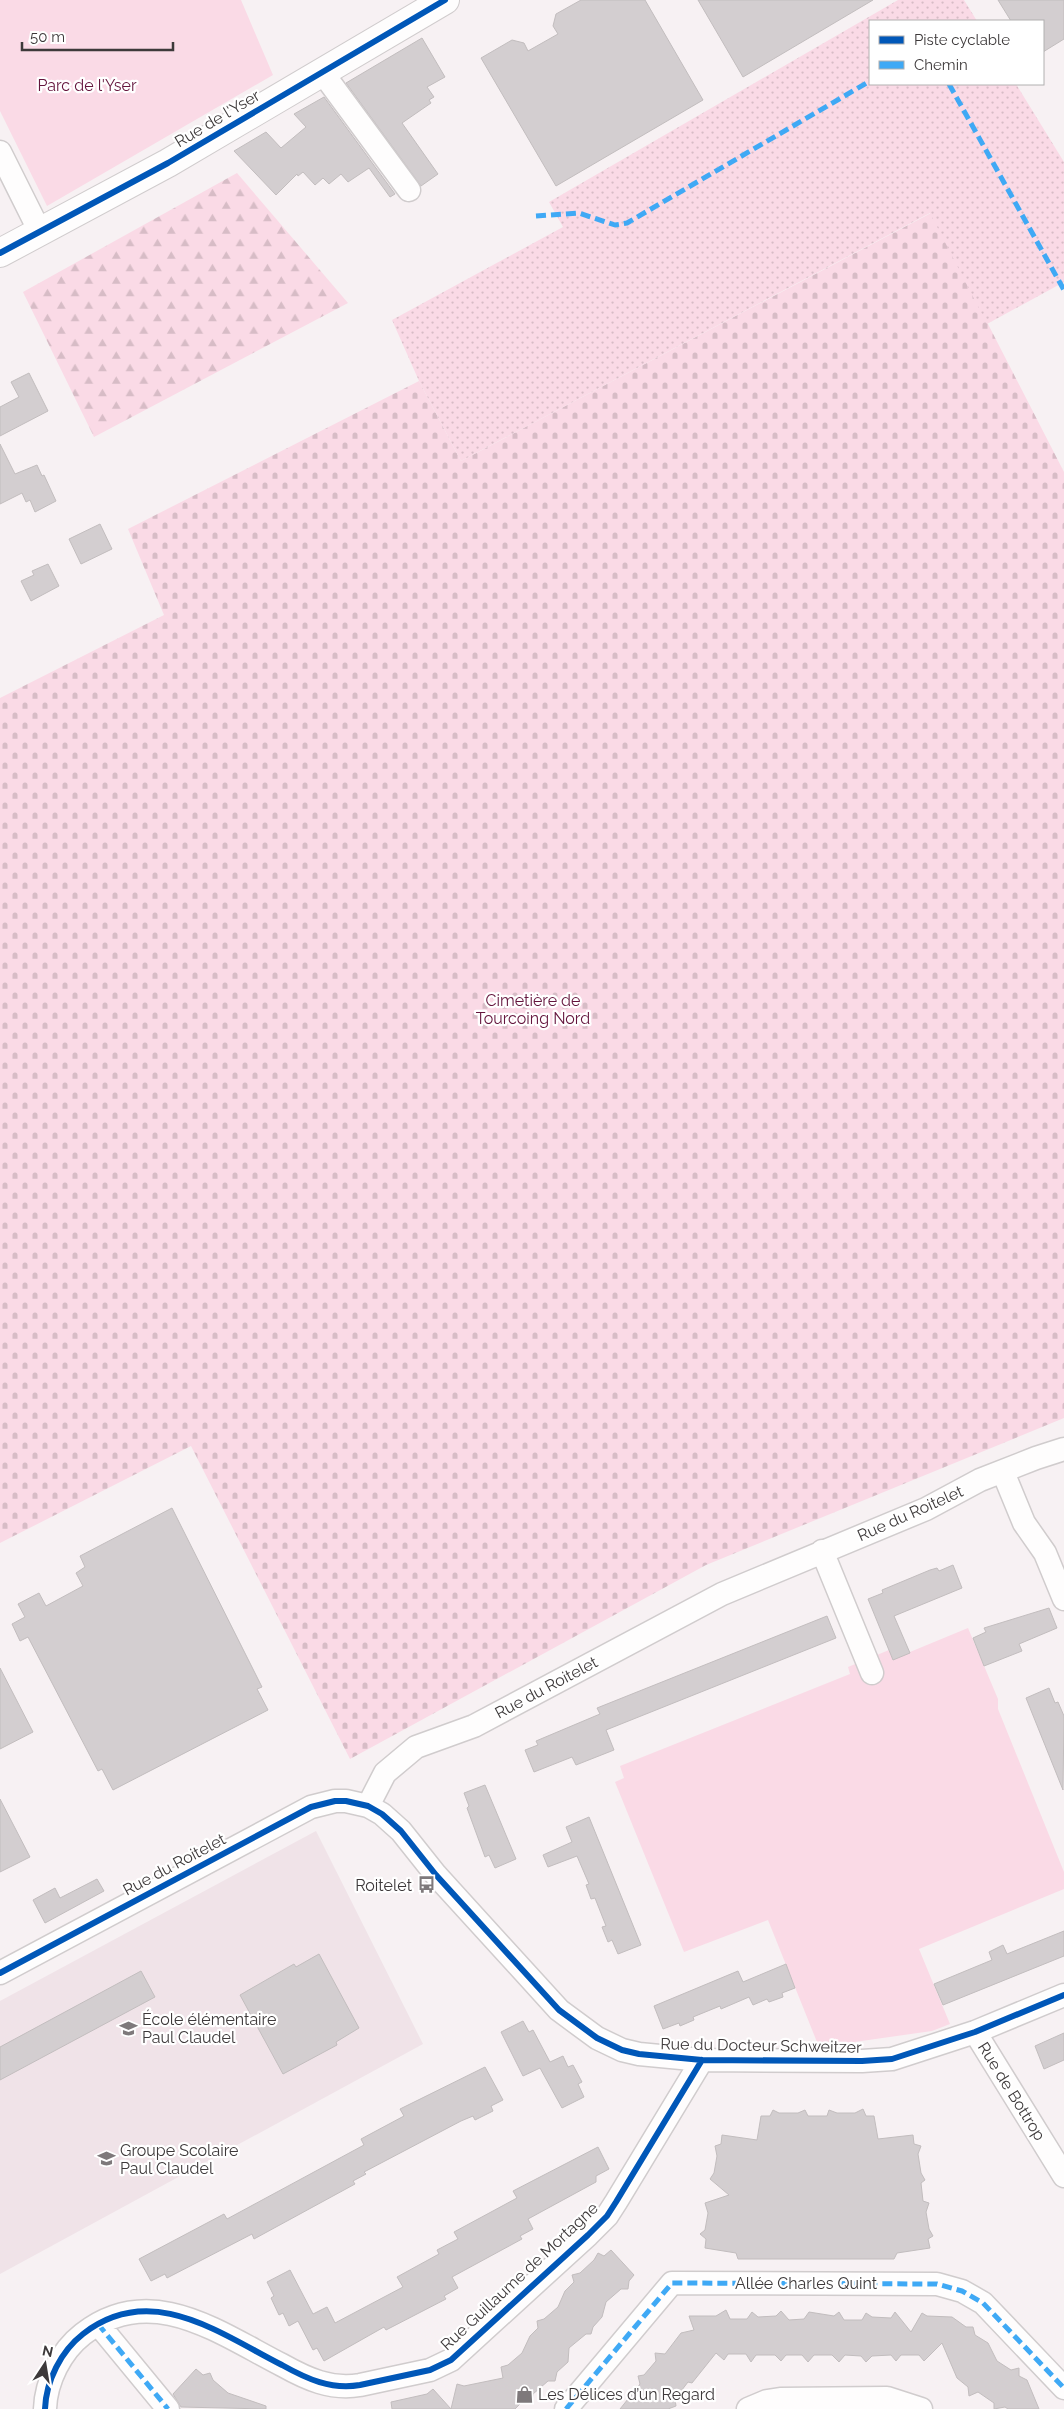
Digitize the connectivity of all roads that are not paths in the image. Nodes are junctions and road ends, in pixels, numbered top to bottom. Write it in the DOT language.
graph roads {
  1 [pos="446,0"];
  2 [pos="322,72"];
  3 [pos="0,152"];
  4 [pos="409,190"];
  5 [pos="40,232"];
  6 [pos="0,253"];
  7 [pos="1064,1450"];
  8 [pos="1003,1472"];
  9 [pos="822,1551"];
  10 [pos="1064,1599"];
  11 [pos="872,1673"];
  12 [pos="368,1806"];
  13 [pos="0,1973"];
  14 [pos="1064,1995"];
  15 [pos="975,2032"];
  16 [pos="702,2060"];
  17 [pos="1064,2176"];
  18 [pos="98,2324"];
  19 [pos="1064,2388"];
  20 [pos="44,2409"];
  21 [pos="168,2409"];
  22 [pos="566,2409"];
  23 [pos="748,2409"];
  24 [pos="921,2409"];
  1 -- 2 [label="main road, Rue de l'Yser"];
  2 -- 4 [label="street"];
  2 -- 5 [label="main road, Rue de l'Yser"];
  3 -- 5 [label="street"];
  5 -- 6 [label="main road, Rue de l'Yser"];
  7 -- 8 [label="street, Rue du Roitelet"];
  8 -- 9 [label="street, Rue du Roitelet"];
  8 -- 10 [label="street"];
  9 -- 11 [label="street"];
  9 -- 12 [label="street, Rue du Roitelet"];
  12 -- 13 [label="street, Rue du Roitelet"];
  12 -- 16 [label="street, Rue du Docteur Schweitzer"];
  14 -- 15 [label="street, Rue du Docteur Schweitzer"];
  15 -- 16 [label="street, Rue du Docteur Schweitzer"];
  15 -- 17 [label="street, Rue de Bottrop"];
  16 -- 18 [label="street, Rue Guillaume de Mortagne"];
  18 -- 20 [label="street, Rue Guillaume de Mortagne"];
  18 -- 21 [label="street"];
  19 -- 22 [label="street, Allée Charles Quint"];
  23 -- 24 [label="street"];
}
